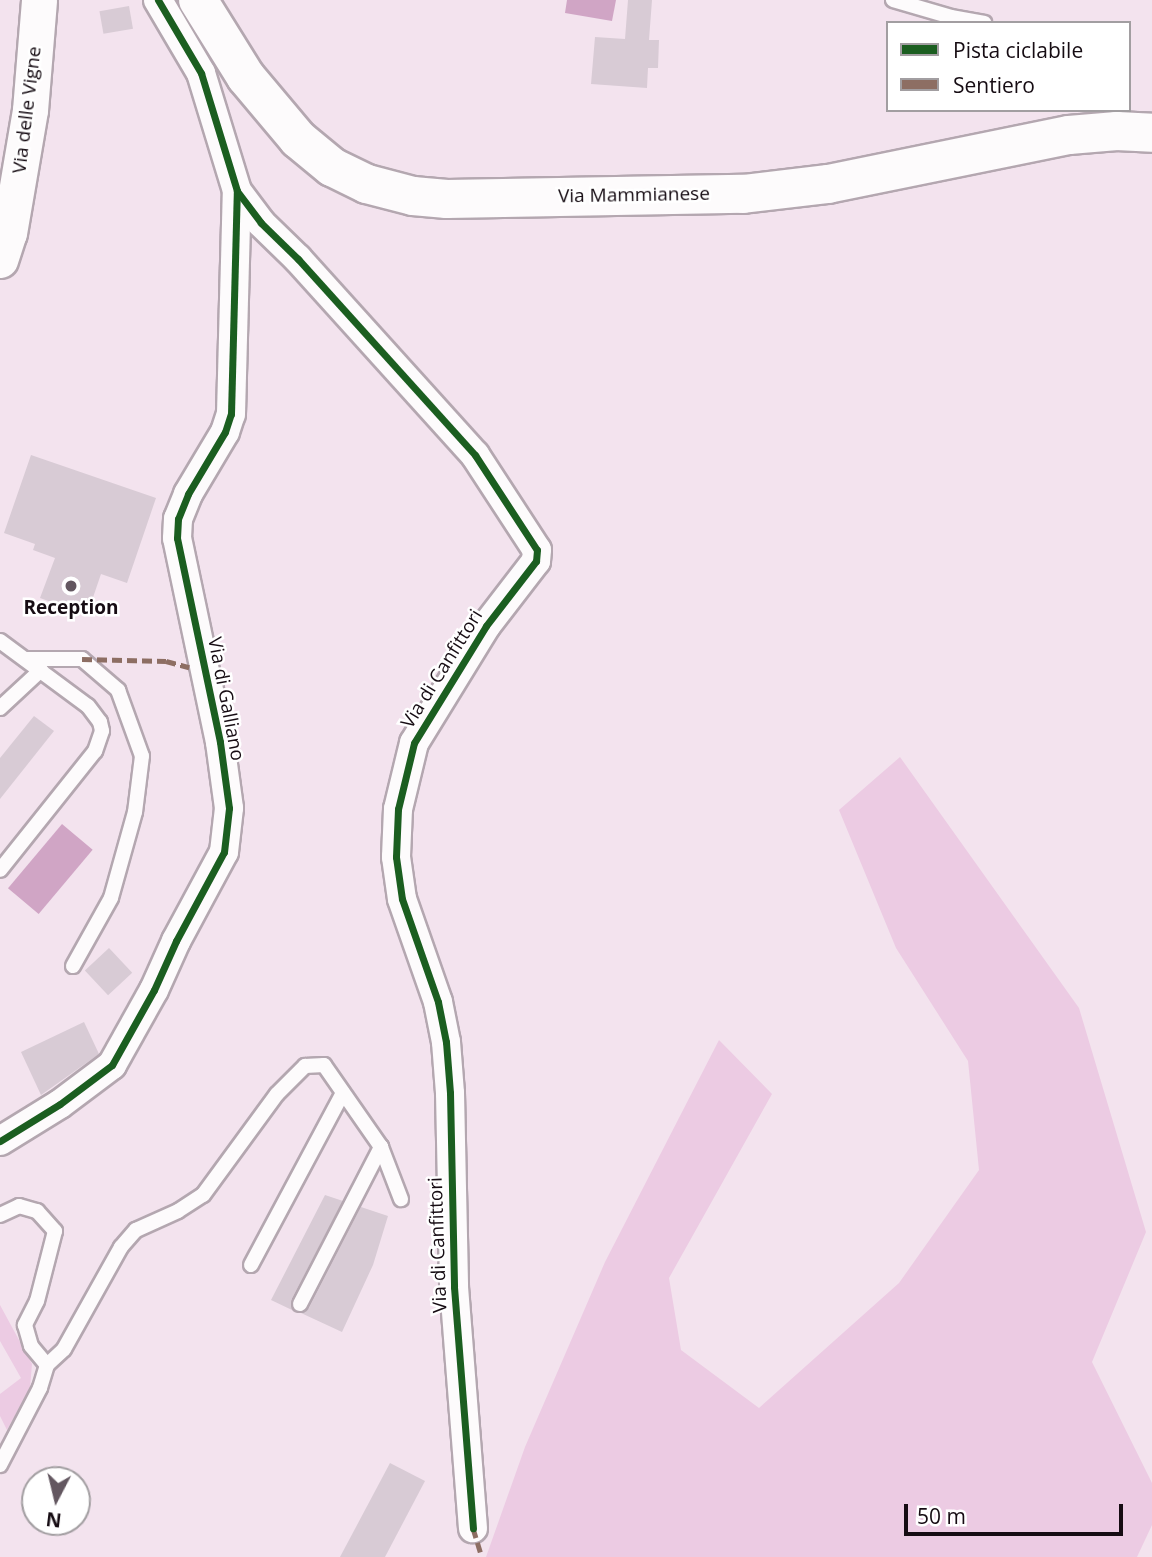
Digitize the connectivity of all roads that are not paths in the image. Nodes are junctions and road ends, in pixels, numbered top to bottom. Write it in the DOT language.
graph roads {
  1 [pos="39,0"];
  2 [pos="158,0"];
  3 [pos="198,0"];
  4 [pos="893,0"];
  5 [pos="973,21"];
  6 [pos="1152,133"];
  7 [pos="237,191"];
  8 [pos="3,241"];
  9 [pos="0,641"];
  10 [pos="25,659"];
  11 [pos="40,670"];
  12 [pos="0,708"];
  13 [pos="0,870"];
  14 [pos="73,966"];
  15 [pos="343,1093"];
  16 [pos="0,1141"];
  17 [pos="381,1147"];
  18 [pos="401,1199"];
  19 [pos="0,1215"];
  20 [pos="251,1265"];
  21 [pos="300,1304"];
  22 [pos="47,1365"];
  23 [pos="0,1465"];
  24 [pos="473,1528"];
  1 -- 8 [label="street, Via delle Vigne"];
  2 -- 7 [label="street, Via di Canfittori"];
  3 -- 6 [label="main road, Via Mammianese"];
  4 -- 5 [label="lane"];
  7 -- 16 [label="street, Via di Galliano"];
  7 -- 24 [label="street, Via di Canfittori"];
  9 -- 10 [label="lane"];
  10 -- 11 [label="lane"];
  10 -- 14 [label="lane"];
  11 -- 12 [label="lane"];
  11 -- 13 [label="lane"];
  15 -- 17 [label="lane"];
  15 -- 20 [label="lane"];
  15 -- 22 [label="lane"];
  17 -- 18 [label="lane"];
  17 -- 21 [label="lane"];
  19 -- 22 [label="lane"];
  22 -- 23 [label="lane"];
}
